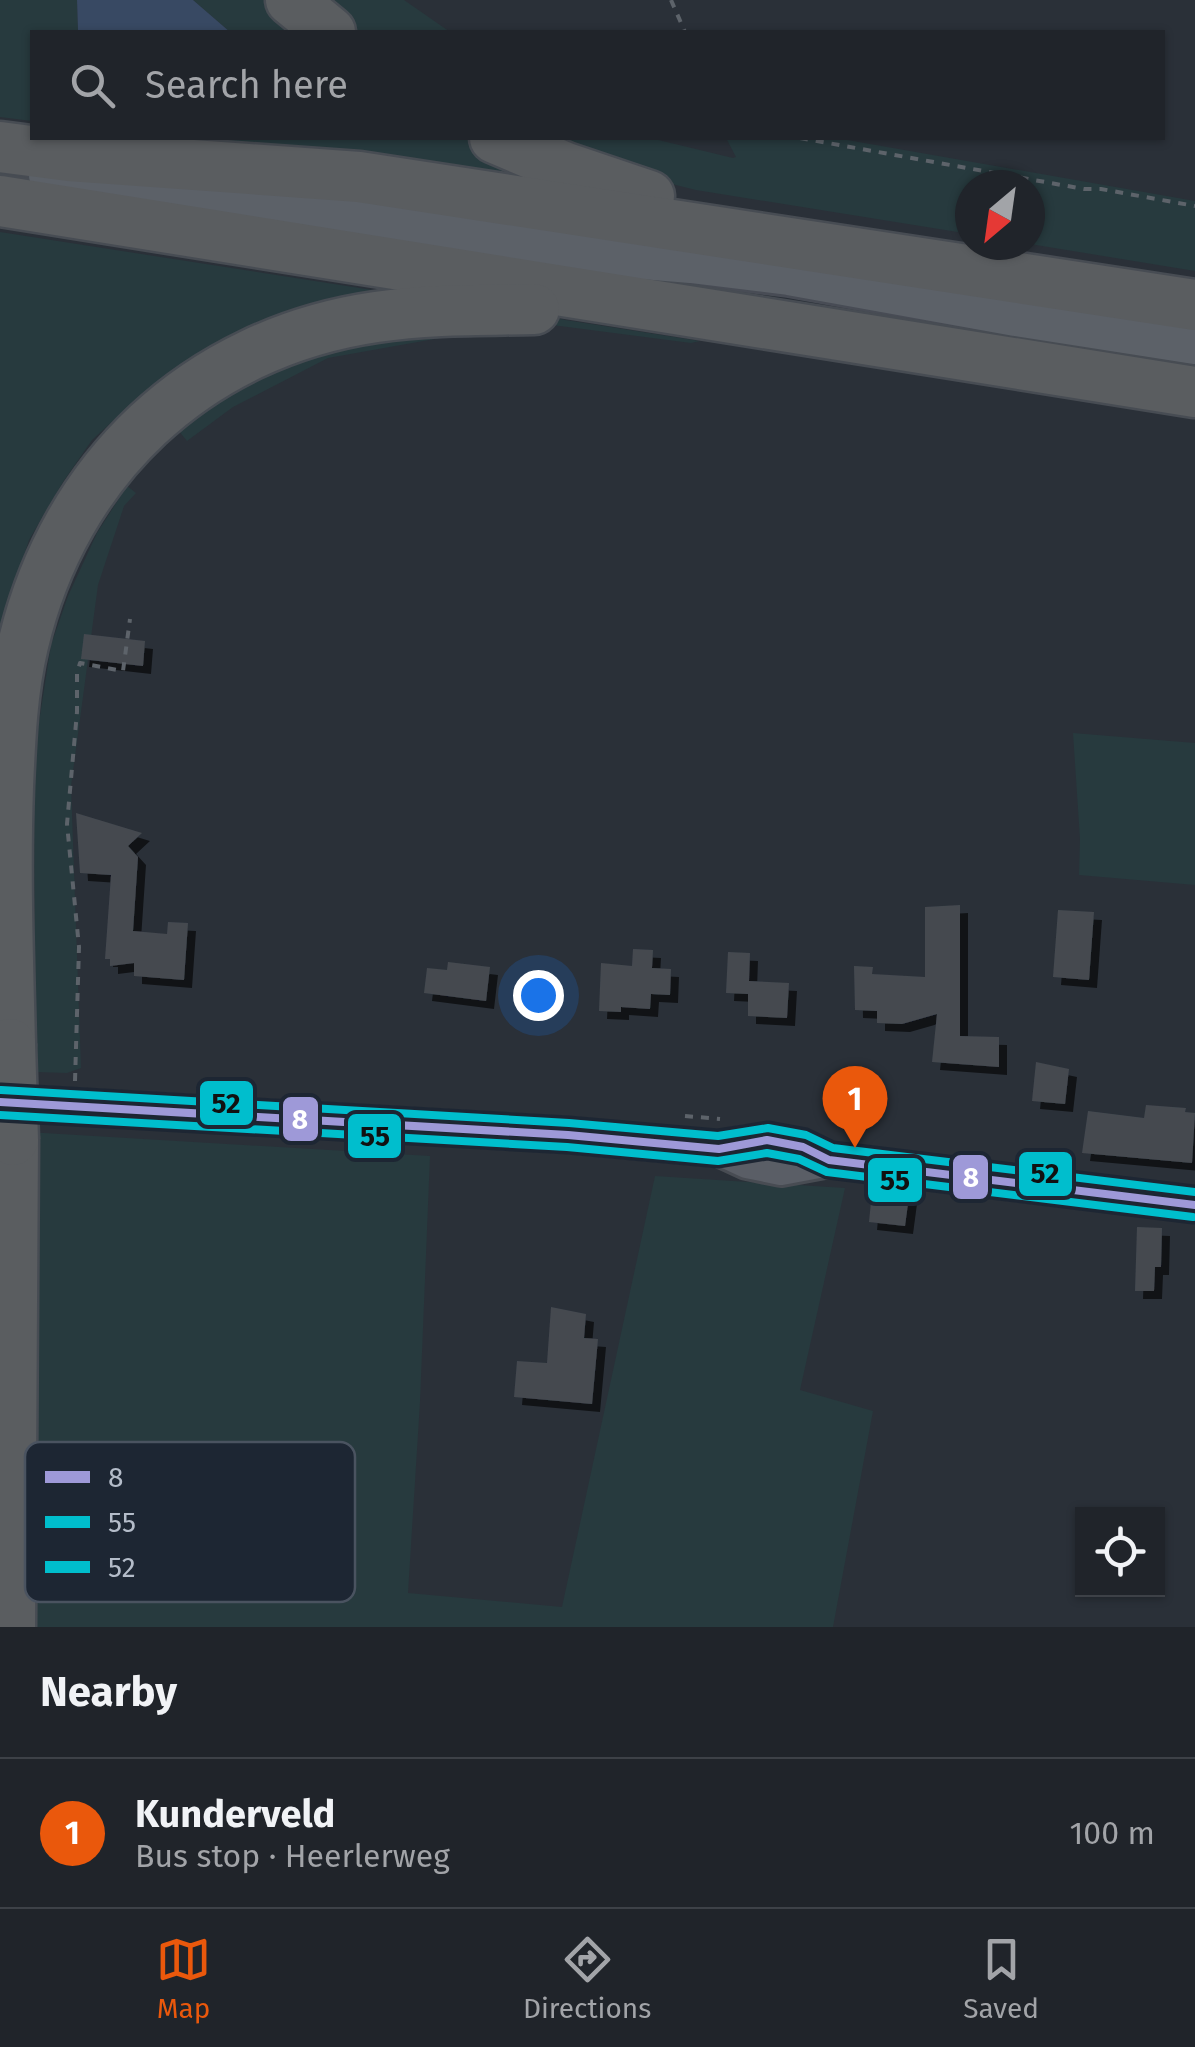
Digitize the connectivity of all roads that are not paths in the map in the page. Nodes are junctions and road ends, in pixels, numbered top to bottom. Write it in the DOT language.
graph roads {
  1 [pos="291,0"];
  2 [pos="328,30"];
  3 [pos="500,140"];
  4 [pos="0,148"];
  5 [pos="0,167"];
  6 [pos="0,201"];
  7 [pos="809,246"];
  8 [pos="664,305"];
  9 [pos="1195,305"];
  10 [pos="1195,342"];
  11 [pos="1195,392"];
  12 [pos="6,1121"];
  13 [pos="1195,1205"];
  14 [pos="10,1627"];
  1 -- 2 [label="highway"];
  3 -- 7 [label="highway"];
  4 -- 7 [label="highway"];
  5 -- 10 [label="main road"];
  6 -- 8 [label="highway"];
  7 -- 9 [label="highway"];
  8 -- 11 [label="highway"];
  8 -- 12 [label="highway, bridge"];
  12 -- 13 [label="street"];
  12 -- 14 [label="highway"];
}
